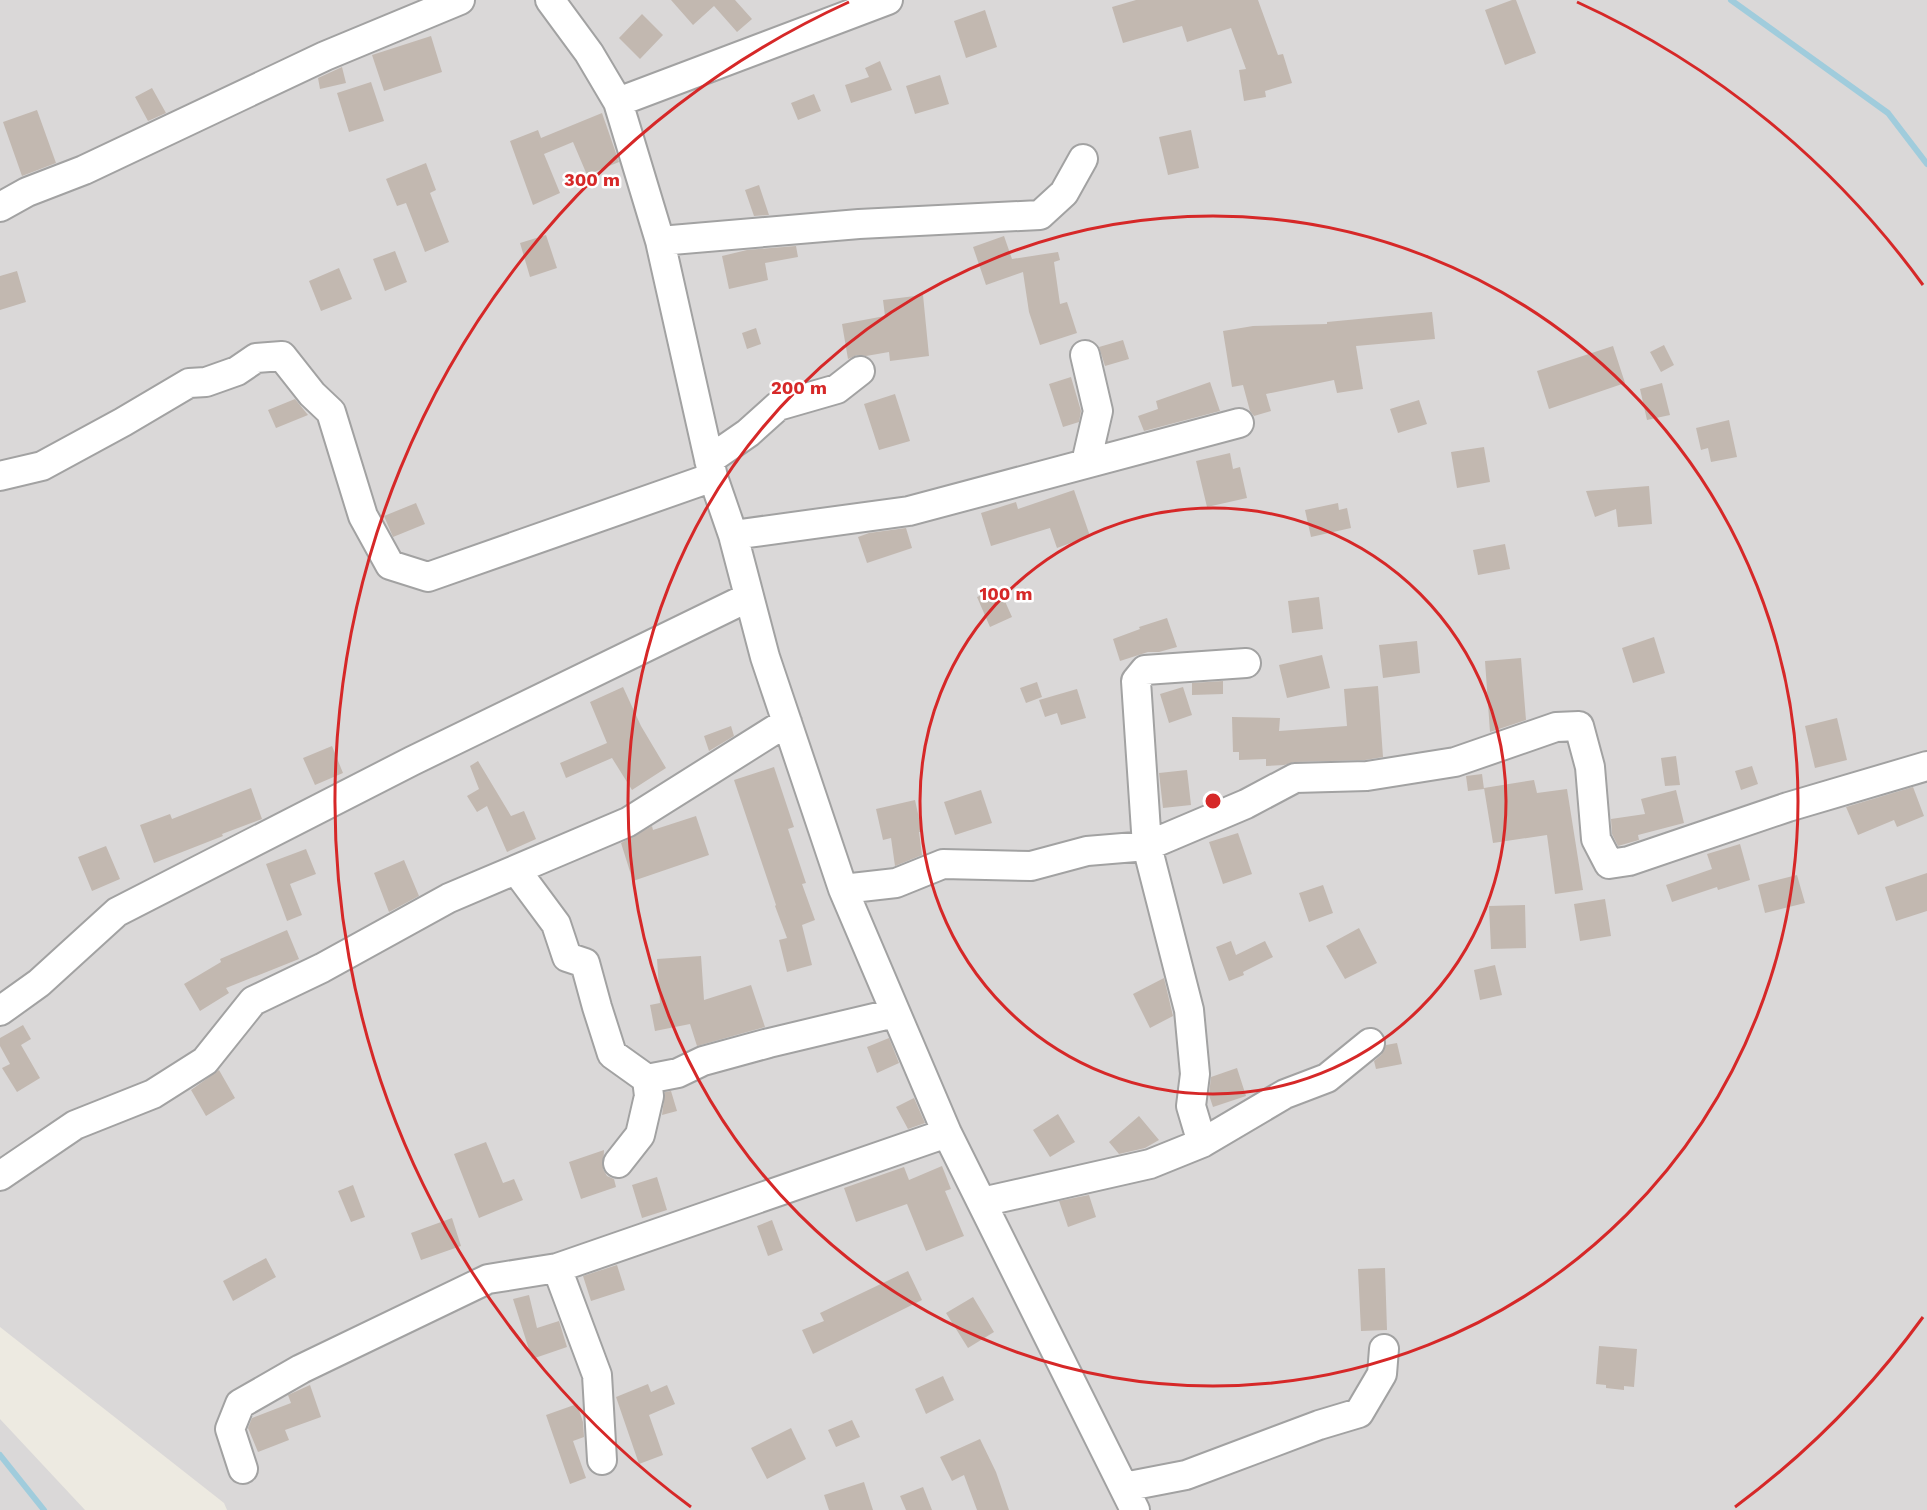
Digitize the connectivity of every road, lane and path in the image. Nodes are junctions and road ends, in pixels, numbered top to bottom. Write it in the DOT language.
graph roads {
  1 [pos="460,0"];
  2 [pos="550,0"];
  3 [pos="888,0"];
  4 [pos="618,102"];
  5 [pos="1083,159"];
  6 [pos="0,207"];
  7 [pos="660,241"];
  8 [pos="1085,355"];
  9 [pos="860,371"];
  10 [pos="1239,423"];
  11 [pos="1086,463"];
  12 [pos="711,468"];
  13 [pos="0,476"];
  14 [pos="733,535"];
  15 [pos="749,597"];
  16 [pos="1246,663"];
  17 [pos="787,722"];
  18 [pos="1927,766"];
  19 [pos="1147,846"];
  20 [pos="516,870"];
  21 [pos="843,890"];
  22 [pos="0,1011"];
  23 [pos="895,1013"];
  24 [pos="1370,1043"];
  25 [pos="647,1078"];
  26 [pos="947,1133"];
  27 [pos="1202,1143"];
  28 [pos="618,1163"];
  29 [pos="0,1176"];
  30 [pos="982,1202"];
  31 [pos="557,1268"];
  32 [pos="1384,1349"];
  33 [pos="602,1460"];
  34 [pos="243,1469"];
  35 [pos="1130,1498"];
  1 -- 6 [label="street"];
  2 -- 4 [label="street"];
  3 -- 4 [label="street"];
  4 -- 7 [label="street"];
  5 -- 7 [label="street"];
  7 -- 12 [label="street"];
  8 -- 11 [label="street"];
  9 -- 12 [label="street"];
  10 -- 11 [label="street"];
  11 -- 14 [label="street"];
  12 -- 13 [label="street"];
  12 -- 14 [label="street"];
  14 -- 15 [label="street"];
  15 -- 17 [label="street"];
  15 -- 22 [label="street"];
  16 -- 19 [label="street"];
  17 -- 20 [label="street"];
  17 -- 21 [label="street"];
  18 -- 19 [label="street"];
  19 -- 21 [label="street"];
  19 -- 27 [label="street"];
  20 -- 25 [label="street"];
  20 -- 29 [label="street"];
  21 -- 23 [label="street"];
  23 -- 25 [label="street"];
  23 -- 26 [label="street"];
  24 -- 27 [label="street"];
  25 -- 28 [label="street"];
  26 -- 30 [label="street"];
  26 -- 31 [label="street"];
  27 -- 30 [label="street"];
  30 -- 35 [label="street"];
  31 -- 33 [label="street"];
  31 -- 34 [label="street"];
  32 -- 35 [label="street"];
}
